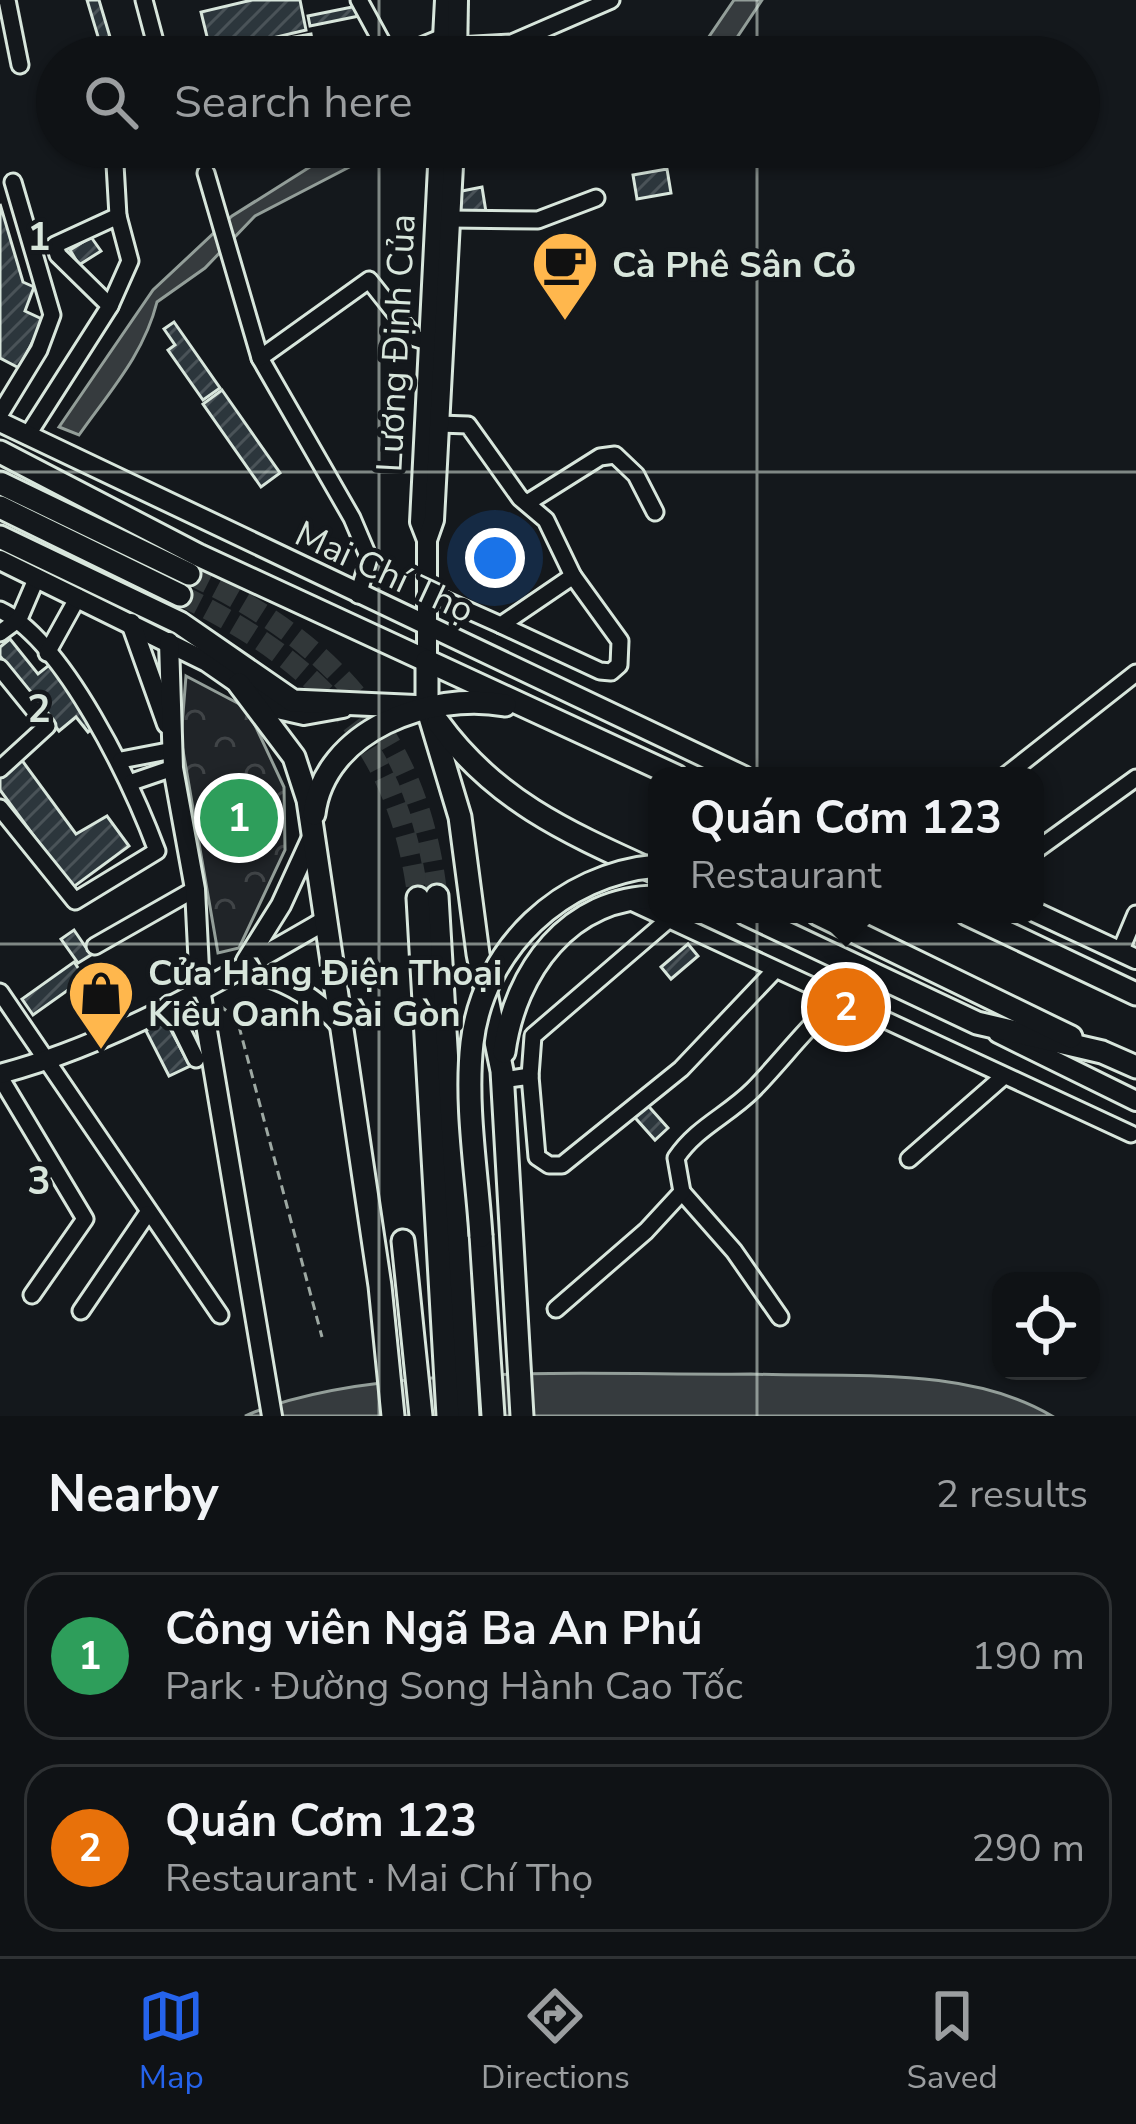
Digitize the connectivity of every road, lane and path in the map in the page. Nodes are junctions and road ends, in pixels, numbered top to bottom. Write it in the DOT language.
graph roads {
  1 [pos="7,0"];
  2 [pos="144,0"];
  3 [pos="358,0"];
  4 [pos="445,0"];
  5 [pos="458,0"];
  6 [pos="611,0"];
  7 [pos="154,36"];
  8 [pos="379,36"];
  9 [pos="449,36"];
  10 [pos="452,36"];
  11 [pos="528,36"];
  12 [pos="20,64"];
  13 [pos="117,168"];
  14 [pos="444,168"];
  15 [pos="447,168"];
  16 [pos="206,173"];
  17 [pos="13,182"];
  18 [pos="596,198"];
  19 [pos="118,216"];
  20 [pos="451,219"];
  21 [pos="110,306"];
  22 [pos="428,342"];
  23 [pos="260,358"];
  24 [pos="0,418"];
  25 [pos="440,424"];
  26 [pos="27,436"];
  27 [pos="0,452"];
  28 [pos="0,483"];
  29 [pos="526,503"];
  30 [pos="0,507"];
  31 [pos="655,512"];
  32 [pos="0,537"];
  33 [pos="427,540"];
  34 [pos="0,560"];
  35 [pos="573,576"];
  36 [pos="37,578"];
  37 [pos="427,592"];
  38 [pos="358,595"];
  39 [pos="78,596"];
  40 [pos="0,610"];
  41 [pos="19,619"];
  42 [pos="131,623"];
  43 [pos="501,625"];
  44 [pos="427,628"];
  45 [pos="0,633"];
  46 [pos="170,642"];
  47 [pos="47,652"];
  48 [pos="427,661"];
  49 [pos="0,668"];
  50 [pos="1136,673"];
  51 [pos="239,684"];
  52 [pos="353,706"];
  53 [pos="427,707"];
  54 [pos="541,712"];
  55 [pos="173,753"];
  56 [pos="121,760"];
  57 [pos="657,767"];
  58 [pos="725,767"];
  59 [pos="1016,767"];
  60 [pos="0,769"];
  61 [pos="1136,778"];
  62 [pos="132,782"];
  63 [pos="0,808"];
  64 [pos="314,833"];
  65 [pos="1044,844"];
  66 [pos="648,866"];
  67 [pos="648,872"];
  68 [pos="195,889"];
  69 [pos="427,897"];
  70 [pos="648,898"];
  71 [pos="629,901"];
  72 [pos="648,910"];
  73 [pos="1136,914"];
  74 [pos="1044,916"];
  75 [pos="326,920"];
  76 [pos="664,923"];
  77 [pos="674,923"];
  78 [pos="766,923"];
  79 [pos="837,923"];
  80 [pos="986,923"];
  81 [pos="95,946"];
  82 [pos="1128,955"];
  83 [pos="239,970"];
  84 [pos="775,970"];
  85 [pos="874,973"];
  86 [pos="200,989"];
  87 [pos="0,992"];
  88 [pos="1136,994"];
  89 [pos="837,999"];
  90 [pos="169,1004"];
  91 [pos="977,1023"];
  92 [pos="341,1026"];
  93 [pos="1102,1052"];
  94 [pos="196,1058"];
  95 [pos="50,1061"];
  96 [pos="1136,1067"];
  97 [pos="0,1076"];
  98 [pos="502,1076"];
  99 [pos="530,1076"];
  100 [pos="1004,1076"];
  101 [pos="1136,1100"];
  102 [pos="1131,1134"];
  103 [pos="909,1159"];
  104 [pos="682,1192"];
  105 [pos="147,1214"];
  106 [pos="448,1239"];
  107 [pos="403,1241"];
  108 [pos="32,1295"];
  109 [pos="556,1309"];
  110 [pos="81,1312"];
  111 [pos="220,1315"];
  112 [pos="780,1317"];
  113 [pos="322,1337"];
  114 [pos="272,1416"];
  115 [pos="393,1416"];
  116 [pos="421,1416"];
  117 [pos="448,1416"];
  118 [pos="468,1416"];
  119 [pos="493,1416"];
  120 [pos="522,1416"];
  1 -- 12 [label="street"];
  2 -- 7 [label="street"];
  3 -- 8 [label="street"];
  4 -- 9 [label="main road"];
  5 -- 10 [label="main road"];
  6 -- 11 [label="street"];
  13 -- 19 [label="street"];
  14 -- 22 [label="main road, Lương Định Của"];
  15 -- 20 [label="main road, Lương Định Của"];
  16 -- 23 [label="street"];
  17 -- 24 [label="street"];
  18 -- 20 [label="street"];
  19 -- 21 [label="street"];
  19 -- 21 [label="street"];
  20 -- 25 [label="main road, Lương Định Của"];
  21 -- 26 [label="street"];
  22 -- 23 [label="street"];
  22 -- 33 [label="main road, Lương Định Của"];
  23 -- 38 [label="street"];
  24 -- 26 [label="main road, Mai Chí Thọ"];
  25 -- 29 [label="street"];
  25 -- 33 [label="main road, Lương Định Của"];
  26 -- 38 [label="main road, Mai Chí Thọ"];
  27 -- 48 [label="highway, Mai Chí Thọ"];
  28 -- 30 [label="highway"];
  29 -- 31 [label="street"];
  29 -- 35 [label="street"];
  32 -- 52 [label="highway"];
  33 -- 37 [label="main road, Lương Định Của"];
  34 -- 36 [label="main road"];
  35 -- 43 [label="street"];
  35 -- 43 [label="street"];
  36 -- 39 [label="main road"];
  36 -- 41 [label="street"];
  37 -- 43 [label="street"];
  37 -- 44 [label="main road, Lương Định Của"];
  38 -- 44 [label="main road, Mai Chí Thọ"];
  39 -- 42 [label="main road"];
  39 -- 47 [label="street"];
  40 -- 41 [label="street"];
  41 -- 45 [label="street"];
  41 -- 47 [label="street"];
  42 -- 46 [label="main road"];
  42 -- 55 [label="main road"];
  44 -- 48 [label="main road, Lương Định Của"];
  44 -- 58 [label="main road, Mai Chí Thọ"];
  46 -- 51 [label="main road"];
  46 -- 55 [label="main road"];
  47 -- 56 [label="street"];
  48 -- 53 [label="highway"];
  48 -- 54 [label="highway, Mai Chí Thọ"];
  49 -- 60 [label="street"];
  50 -- 59 [label="street"];
  51 -- 52 [label="main road"];
  51 -- 64 [label="highway"];
  52 -- 53 [label="highway"];
  53 -- 54 [label="highway"];
  53 -- 64 [label="highway"];
  53 -- 66 [label="highway"];
  53 -- 98 [label="highway"];
  54 -- 57 [label="highway, Mai Chí Thọ"];
  55 -- 56 [label="street"];
  55 -- 62 [label="street"];
  55 -- 68 [label="main road"];
  56 -- 62 [label="street"];
  61 -- 65 [label="street"];
  62 -- 63 [label="street"];
  64 -- 75 [label="highway"];
  64 -- 83 [label="main road"];
  67 -- 119 [label="highway, bridge"];
  68 -- 81 [label="street"];
  68 -- 86 [label="main road"];
  69 -- 106 [label="highway"];
  70 -- 71 [label="highway"];
  71 -- 72 [label="street"];
  71 -- 98 [label="highway"];
  73 -- 82 [label="street"];
  74 -- 82 [label="main road"];
  75 -- 83 [label="main road"];
  75 -- 92 [label="highway"];
  76 -- 99 [label="street"];
  77 -- 84 [label="street"];
  78 -- 85 [label="highway"];
  79 -- 93 [label="highway"];
  80 -- 88 [label="highway"];
  83 -- 86 [label="main road"];
  83 -- 92 [label="main road"];
  84 -- 89 [label="street"];
  84 -- 99 [label="street"];
  85 -- 89 [label="street"];
  85 -- 91 [label="highway"];
  86 -- 90 [label="main road"];
  86 -- 113 [label="path"];
  86 -- 114 [label="main road"];
  87 -- 95 [label="street"];
  89 -- 100 [label="street"];
  89 -- 104 [label="street"];
  90 -- 94 [label="street"];
  90 -- 95 [label="main road"];
  91 -- 93 [label="highway"];
  91 -- 101 [label="main road"];
  92 -- 115 [label="highway"];
  93 -- 96 [label="highway"];
  95 -- 97 [label="main road"];
  95 -- 105 [label="street"];
  97 -- 108 [label="street"];
  98 -- 99 [label="street"];
  98 -- 120 [label="highway"];
  100 -- 102 [label="street"];
  100 -- 103 [label="street"];
  104 -- 109 [label="street"];
  104 -- 112 [label="street"];
  105 -- 110 [label="street"];
  105 -- 111 [label="street"];
  106 -- 117 [label="highway"];
  106 -- 118 [label="highway"];
  107 -- 116 [label="highway"];
}
